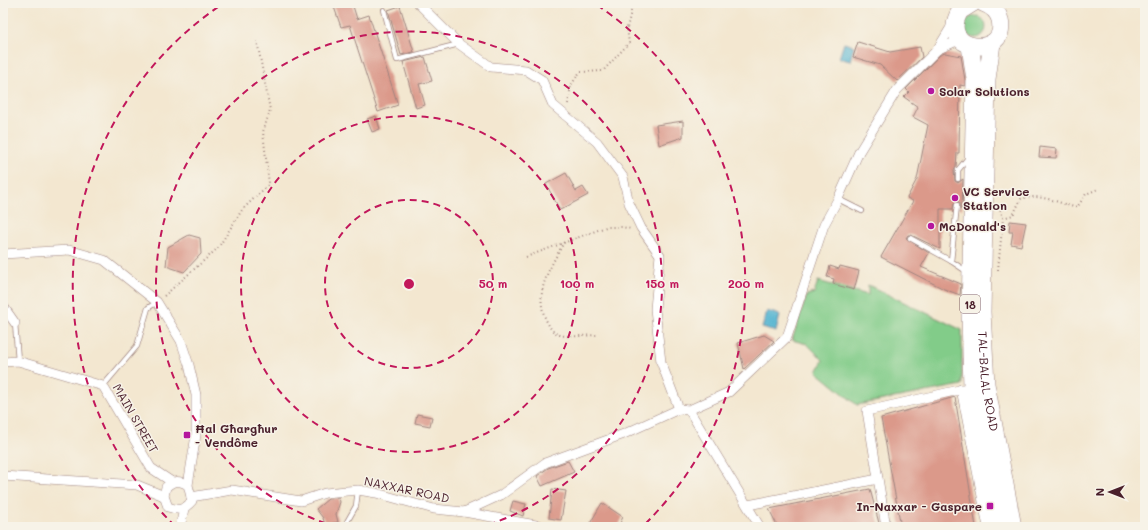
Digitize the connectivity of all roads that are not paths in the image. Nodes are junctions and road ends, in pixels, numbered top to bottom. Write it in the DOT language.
graph roads {
  1 [pos="418,3"];
  2 [pos="977,6"];
  3 [pos="384,10"];
  4 [pos="965,43"];
  5 [pos="992,43"];
  6 [pos="459,44"];
  7 [pos="937,50"];
  8 [pos="974,151"];
  9 [pos="958,179"];
  10 [pos="838,199"];
  11 [pos="957,205"];
  12 [pos="862,211"];
  13 [pos="910,238"];
  14 [pos="3,254"];
  15 [pos="951,261"];
  16 [pos="971,274"];
  17 [pos="157,302"];
  18 [pos="3,306"];
  19 [pos="16,323"];
  20 [pos="18,361"];
  21 [pos="3,362"];
  22 [pos="103,386"];
  23 [pos="966,388"];
  24 [pos="679,408"];
  25 [pos="689,410"];
  26 [pos="3,476"];
  27 [pos="878,479"];
  28 [pos="172,482"];
  29 [pos="188,485"];
  30 [pos="358,490"];
  31 [pos="164,496"];
  32 [pos="192,497"];
  33 [pos="748,505"];
  34 [pos="184,509"];
  35 [pos="464,512"];
  36 [pos="180,527"];
  37 [pos="344,527"];
  38 [pos="547,527"];
  39 [pos="760,527"];
  40 [pos="886,527"];
  41 [pos="988,527"];
  42 [pos="998,527"];
  43 [pos="1013,527"];
  1 -- 6 [label="street"];
  2 -- 4 [label="highway, TAL-BALAL ROAD / 18"];
  2 -- 5 [label="highway, TAL-BALAL ROAD / 18"];
  2 -- 7 [label="street"];
  3 -- 6 [label="lane"];
  4 -- 5 [label="highway"];
  4 -- 7 [label="street"];
  4 -- 8 [label="highway, TAL-BALAL ROAD / 18"];
  5 -- 43 [label="highway, TAL-BALAL ROAD / 18"];
  6 -- 24 [label="street"];
  7 -- 10 [label="street"];
  8 -- 9 [label="lane"];
  8 -- 16 [label="highway, TAL-BALAL ROAD / 18"];
  10 -- 12 [label="lane"];
  10 -- 25 [label="street"];
  11 -- 15 [label="lane"];
  13 -- 15 [label="lane"];
  14 -- 17 [label="street"];
  15 -- 16 [label="lane"];
  16 -- 23 [label="highway, TAL-BALAL ROAD / 18"];
  17 -- 22 [label="lane"];
  17 -- 29 [label="street"];
  18 -- 19 [label="street"];
  19 -- 20 [label="lane"];
  20 -- 21 [label="street, MAIN STREET"];
  20 -- 22 [label="street, MAIN STREET"];
  22 -- 28 [label="street, MAIN STREET"];
  23 -- 27 [label="street"];
  23 -- 41 [label="street"];
  23 -- 42 [label="highway, TAL-BALAL ROAD / 18"];
  24 -- 25 [label="street"];
  24 -- 35 [label="street"];
  25 -- 33 [label="street"];
  26 -- 31 [label="street"];
  27 -- 33 [label="street"];
  27 -- 40 [label="street"];
  28 -- 29 [label="street"];
  28 -- 31 [label="street"];
  29 -- 32 [label="street"];
  30 -- 32 [label="street, NAXXAR ROAD"];
  30 -- 35 [label="street, NAXXAR ROAD"];
  30 -- 37 [label="lane"];
  31 -- 34 [label="street"];
  32 -- 34 [label="street"];
  33 -- 39 [label="street"];
  34 -- 36 [label="street"];
  35 -- 38 [label="street, NAXXAR ROAD"];
}
